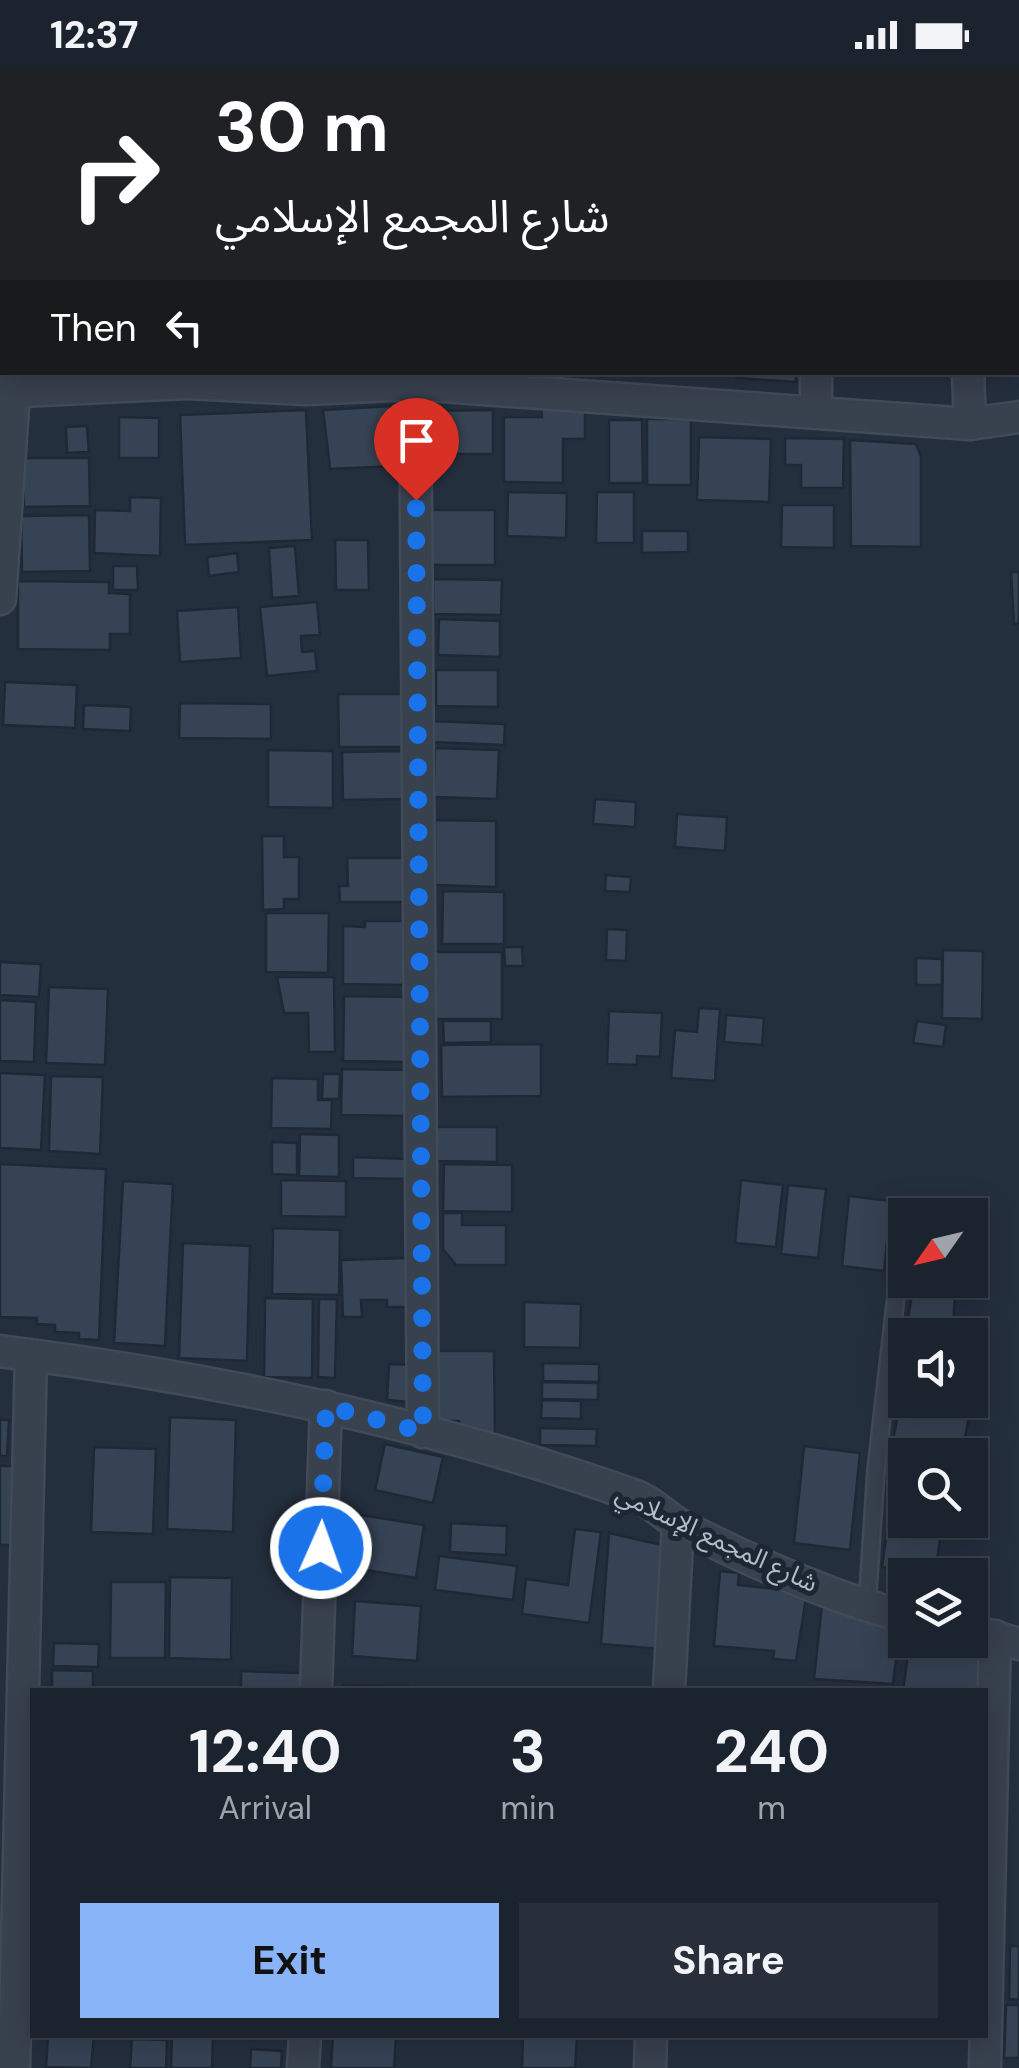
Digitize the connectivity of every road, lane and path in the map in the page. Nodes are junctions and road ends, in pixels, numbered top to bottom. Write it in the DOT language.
graph roads {
  1 [pos="816,375"];
  2 [pos="968,375"];
  3 [pos="81,380"];
  4 [pos="307,381"];
  5 [pos="415,384"];
  6 [pos="7,392"];
  7 [pos="816,412"];
  8 [pos="1019,418"];
  9 [pos="970,424"];
  10 [pos="0,599"];
  11 [pos="897,1298"];
  12 [pos="0,1351"];
  13 [pos="31,1355"];
  14 [pos="326,1406"];
  15 [pos="423,1432"];
  16 [pos="678,1524"];
  17 [pos="867,1607"];
  18 [pos="888,1612"];
  19 [pos="995,1637"];
  20 [pos="316,1688"];
  21 [pos="670,1688"];
  22 [pos="988,1939"];
  23 [pos="304,2038"];
  24 [pos="651,2038"];
  25 [pos="986,2038"];
  26 [pos="14,2068"];
  27 [pos="304,2068"];
  28 [pos="650,2068"];
  29 [pos="985,2068"];
  1 -- 7 [label="street"];
  2 -- 9 [label="street"];
  3 -- 4 [label="street"];
  3 -- 6 [label="street"];
  4 -- 5 [label="street"];
  5 -- 7 [label="street"];
  5 -- 15 [label="street"];
  6 -- 10 [label="street"];
  7 -- 9 [label="street"];
  8 -- 9 [label="street"];
  11 -- 17 [label="lane"];
  12 -- 13 [label="street, شارع المجمع الإسلامي"];
  13 -- 14 [label="street, شارع المجمع الإسلامي"];
  13 -- 26 [label="street"];
  14 -- 15 [label="street, شارع المجمع الإسلامي"];
  14 -- 20 [label="street"];
  15 -- 16 [label="street, شارع المجمع الإسلامي"];
  16 -- 17 [label="street, شارع المجمع الإسلامي"];
  16 -- 21 [label="street"];
  17 -- 18 [label="street, شارع المجمع الإسلامي"];
  19 -- 22 [label="street"];
  23 -- 27 [label="street"];
  24 -- 28 [label="street"];
  25 -- 29 [label="street"];
}
